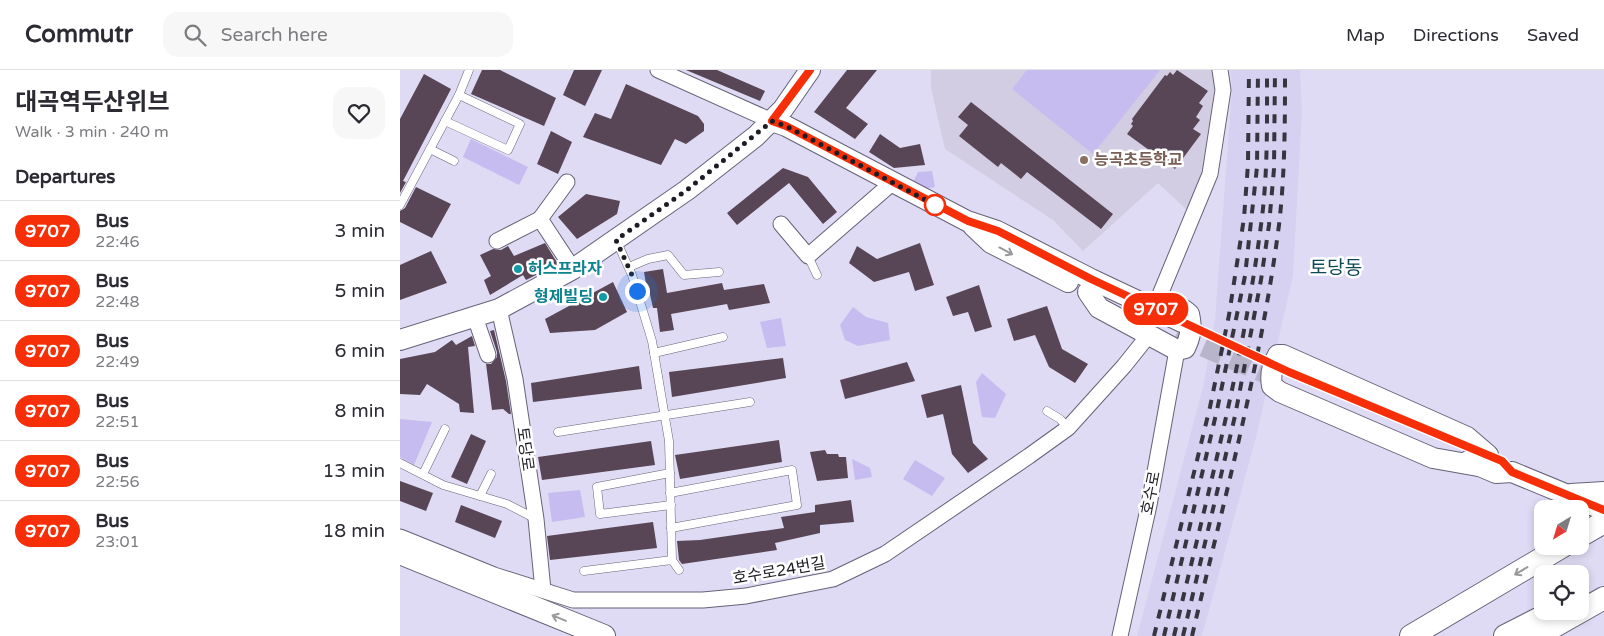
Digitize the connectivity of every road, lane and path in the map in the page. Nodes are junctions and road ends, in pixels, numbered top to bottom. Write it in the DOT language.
graph roads {
  1 [pos="469,70"];
  2 [pos="658,70"];
  3 [pos="1220,70"];
  4 [pos="805,72"];
  5 [pos="459,95"];
  6 [pos="446,120"];
  7 [pos="772,121"];
  8 [pos="430,149"];
  9 [pos="454,160"];
  10 [pos="567,182"];
  11 [pos="892,183"];
  12 [pos="400,205"];
  13 [pos="540,219"];
  14 [pos="781,224"];
  15 [pos="616,240"];
  16 [pos="498,241"];
  17 [pos="808,256"];
  18 [pos="629,267"];
  19 [pos="573,269"];
  20 [pos="719,272"];
  21 [pos="818,275"];
  22 [pos="1089,286"];
  23 [pos="1159,297"];
  24 [pos="499,309"];
  25 [pos="475,317"];
  26 [pos="1148,336"];
  27 [pos="1178,336"];
  28 [pos="723,337"];
  29 [pos="400,340"];
  30 [pos="654,352"];
  31 [pos="488,355"];
  32 [pos="1287,377"];
  33 [pos="750,402"];
  34 [pos="1047,411"];
  35 [pos="665,415"];
  36 [pos="445,428"];
  37 [pos="1068,428"];
  38 [pos="558,432"];
  39 [pos="1483,460"];
  40 [pos="400,463"];
  41 [pos="670,473"];
  42 [pos="423,474"];
  43 [pos="491,474"];
  44 [pos="670,493"];
  45 [pos="1604,493"];
  46 [pos="480,496"];
  47 [pos="1566,500"];
  48 [pos="1578,500"];
  49 [pos="670,505"];
  50 [pos="1589,506"];
  51 [pos="1604,510"];
  52 [pos="536,520"];
  53 [pos="1604,522"];
  54 [pos="671,528"];
  55 [pos="1589,531"];
  56 [pos="400,537"];
  57 [pos="400,553"];
  58 [pos="1548,555"];
  59 [pos="672,560"];
  60 [pos="678,570"];
  61 [pos="584,571"];
  62 [pos="1603,587"];
  63 [pos="543,590"];
  64 [pos="1589,592"];
  65 [pos="1536,620"];
  66 [pos="604,636"];
  67 [pos="1120,636"];
  68 [pos="1411,636"];
  69 [pos="1505,636"];
  70 [pos="1537,636"];
  1 -- 5 [label="lane"];
  2 -- 7 [label="street"];
  3 -- 23 [label="street"];
  4 -- 7 [label="main road"];
  5 -- 6 [label="lane"];
  5 -- 6 [label="lane"];
  6 -- 8 [label="lane"];
  7 -- 11 [label="main road"];
  7 -- 15 [label="main road"];
  8 -- 9 [label="lane"];
  8 -- 12 [label="lane"];
  10 -- 13 [label="street"];
  11 -- 17 [label="street"];
  11 -- 22 [label="main road"];
  13 -- 16 [label="street"];
  13 -- 19 [label="street"];
  14 -- 17 [label="street"];
  15 -- 18 [label="lane"];
  15 -- 19 [label="main road"];
  17 -- 21 [label="lane"];
  18 -- 20 [label="lane"];
  18 -- 30 [label="lane"];
  19 -- 24 [label="main road"];
  22 -- 23 [label="main road"];
  22 -- 26 [label="main road"];
  22 -- 27 [label="main road"];
  23 -- 27 [label="main road"];
  24 -- 25 [label="main road"];
  24 -- 52 [label="street, 토당로"];
  25 -- 29 [label="main road"];
  25 -- 31 [label="street"];
  26 -- 27 [label="main road"];
  26 -- 37 [label="street, 호수로24번길"];
  27 -- 67 [label="street, 호수로"];
  28 -- 30 [label="lane"];
  30 -- 35 [label="lane"];
  32 -- 39 [label="main road"];
  33 -- 35 [label="lane"];
  34 -- 37 [label="lane"];
  35 -- 38 [label="lane"];
  35 -- 41 [label="lane"];
  36 -- 42 [label="lane"];
  37 -- 63 [label="street, 호수로24번길"];
  39 -- 39 [label="main road"];
  39 -- 47 [label="main road"];
  40 -- 42 [label="lane"];
  41 -- 44 [label="lane"];
  41 -- 49 [label="lane"];
  42 -- 46 [label="lane"];
  43 -- 46 [label="lane"];
  44 -- 49 [label="lane"];
  44 -- 54 [label="lane"];
  45 -- 48 [label="main road"];
  46 -- 52 [label="lane"];
  49 -- 54 [label="lane"];
  50 -- 51 [label="main road"];
  52 -- 63 [label="street, 토당로"];
  53 -- 55 [label="main road"];
  54 -- 59 [label="lane"];
  56 -- 63 [label="street, 호수로24번길"];
  66 -- 57 [label="main road, one-way"];
  58 -- 68 [label="main road, one-way"];
  59 -- 60 [label="lane"];
  59 -- 61 [label="lane"];
  62 -- 64 [label="main road"];
  62 -- 70 [label="main road"];
  65 -- 69 [label="main road"];
}
